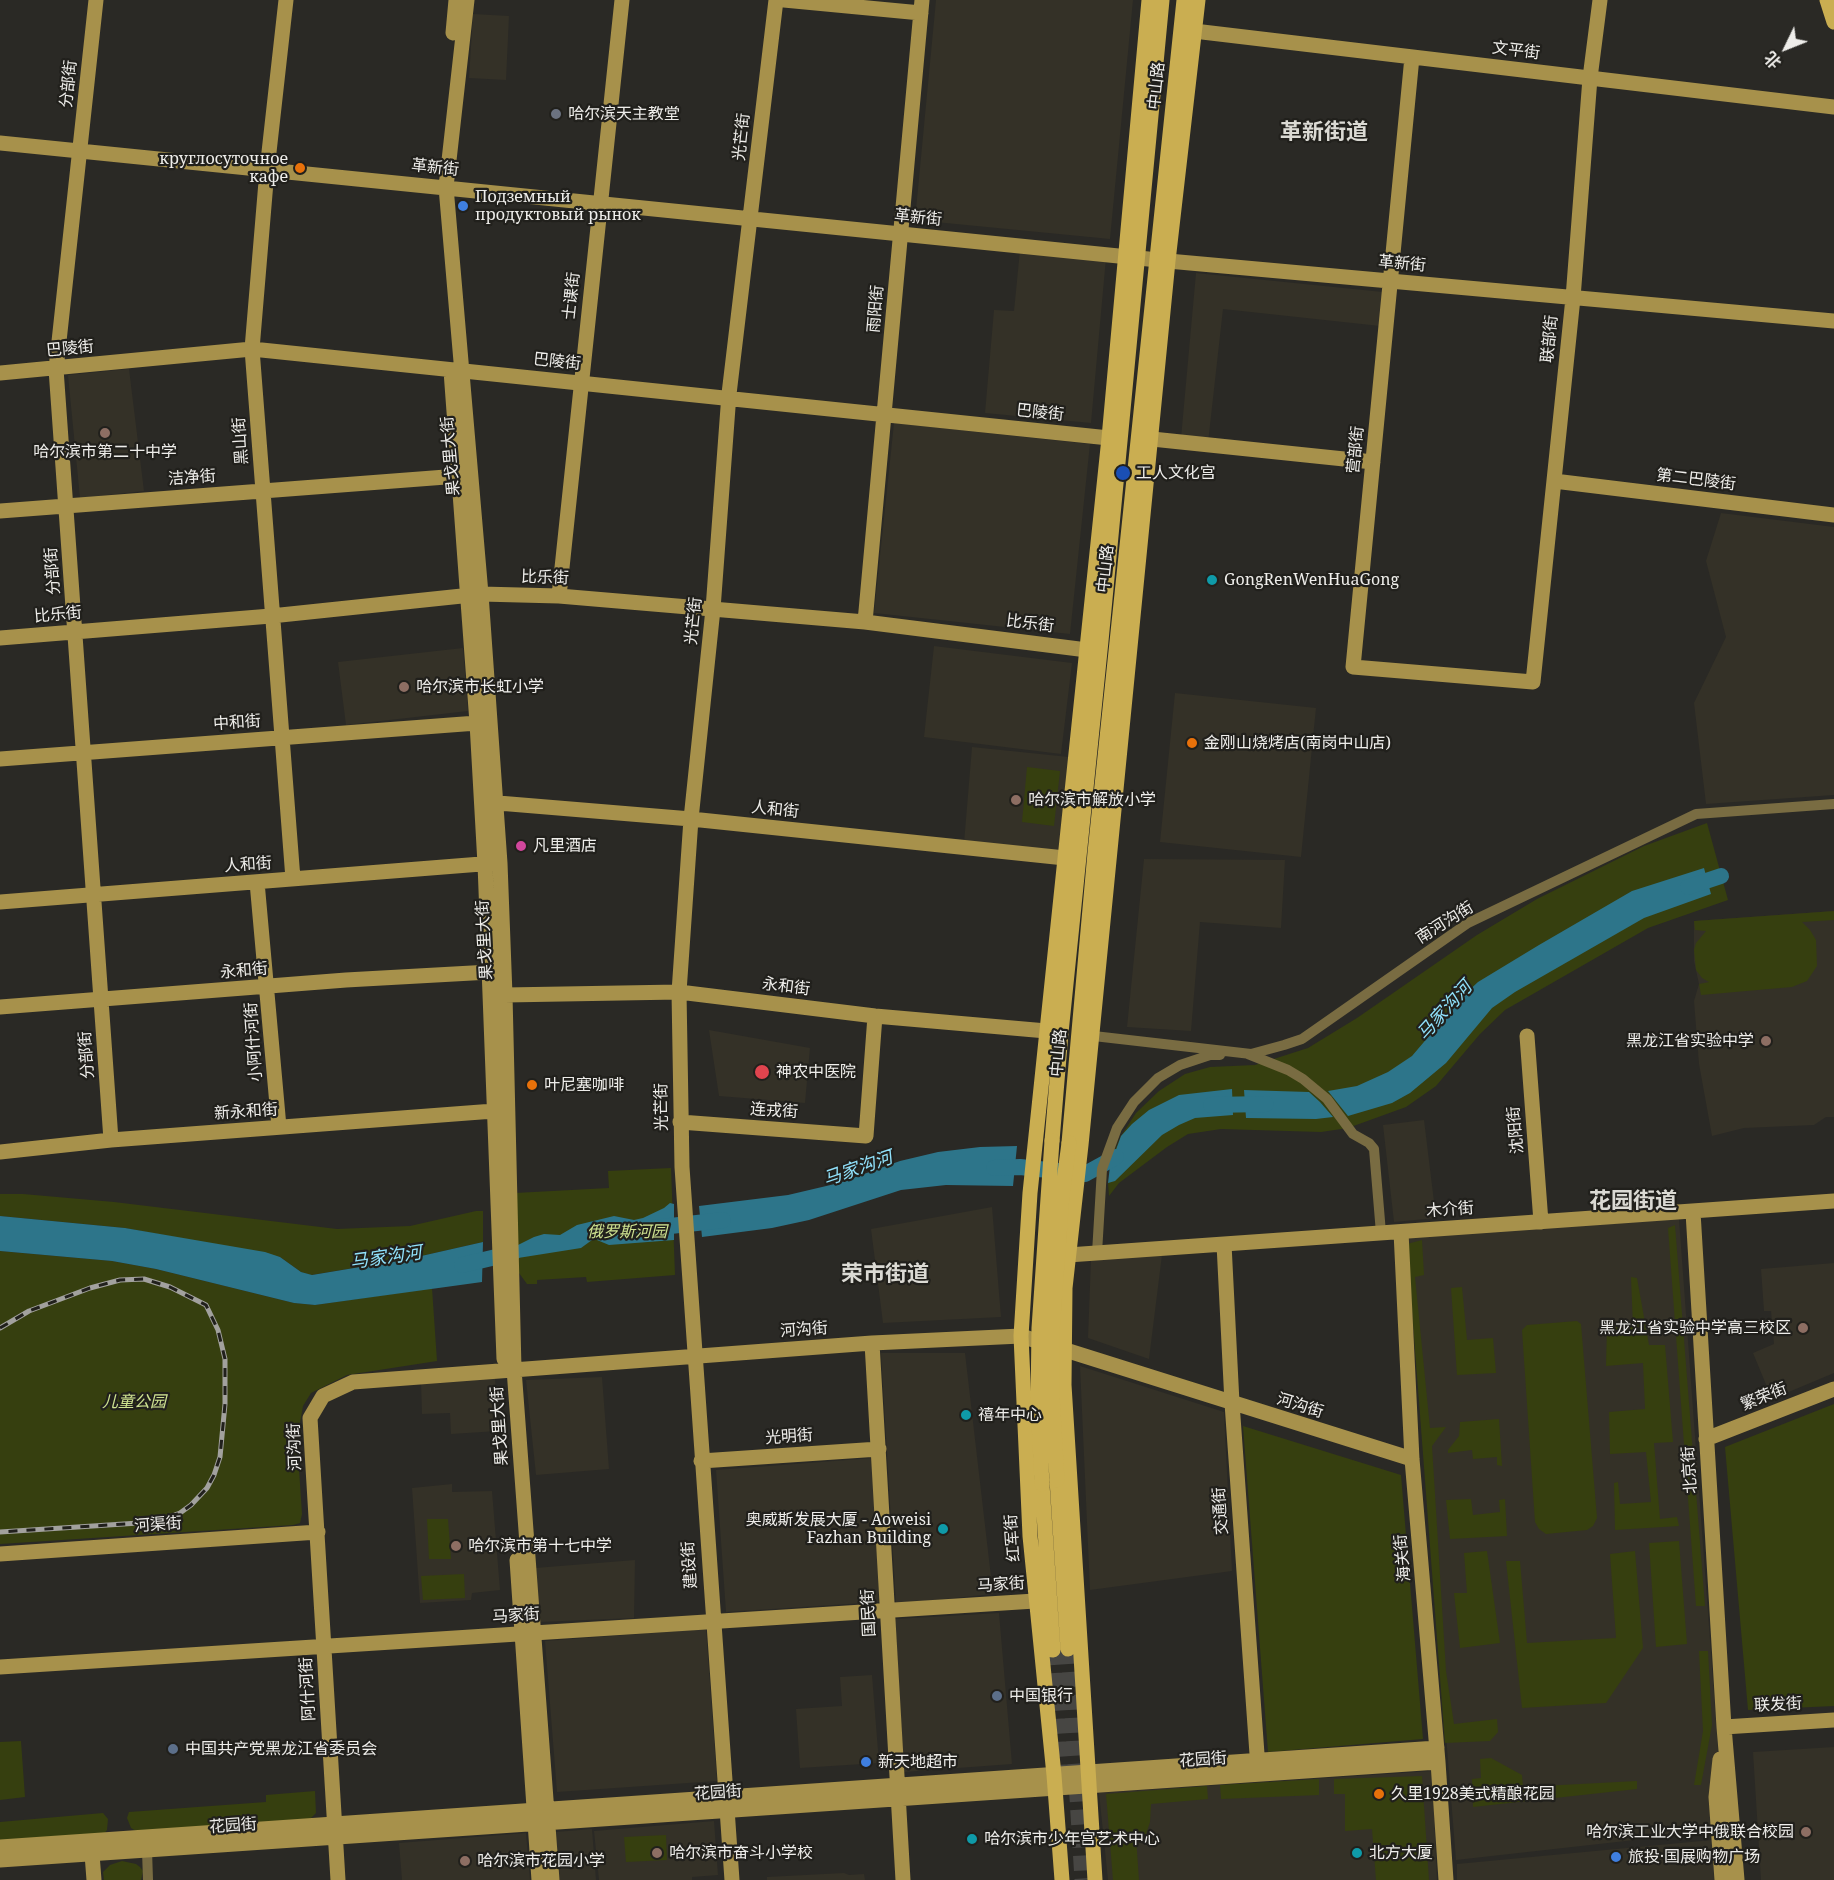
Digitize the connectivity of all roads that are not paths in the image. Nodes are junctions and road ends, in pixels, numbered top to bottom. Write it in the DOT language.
graph roads {
  1 [pos="96,0"];
  2 [pos="286,0"];
  3 [pos="456,0"];
  4 [pos="466,0"];
  5 [pos="622,0"];
  6 [pos="776,0"];
  7 [pos="784,0"];
  8 [pos="1149,0"];
  9 [pos="1161,0"];
  10 [pos="1184,0"];
  11 [pos="1198,0"];
  12 [pos="1600,0"];
  13 [pos="1827,0"];
  14 [pos="922,7"];
  15 [pos="1834,22"];
  16 [pos="1194,31"];
  17 [pos="1412,57"];
  18 [pos="1590,78"];
  19 [pos="1834,107"];
  20 [pos="0,143"];
  21 [pos="80,152"];
  22 [pos="267,170"];
  23 [pos="442,186"];
  24 [pos="600,203"];
  25 [pos="751,219"];
  26 [pos="901,234"];
  27 [pos="1132,257"];
  28 [pos="1163,260"];
  29 [pos="1390,281"];
  30 [pos="1573,298"];
  31 [pos="1834,321"];
  32 [pos="252,349"];
  33 [pos="56,369"];
  34 [pos="456,370"];
  35 [pos="0,373"];
  36 [pos="581,383"];
  37 [pos="728,398"];
  38 [pos="884,415"];
  39 [pos="1109,438"];
  40 [pos="1152,439"];
  41 [pos="1373,462"];
  42 [pos="459,476"];
  43 [pos="1554,481"];
  44 [pos="263,491"];
  45 [pos="66,506"];
  46 [pos="0,511"];
  47 [pos="1834,515"];
  48 [pos="474,594"];
  49 [pos="558,596"];
  50 [pos="713,609"];
  51 [pos="273,616"];
  52 [pos="865,621"];
  53 [pos="76,631"];
  54 [pos="0,638"];
  55 [pos="1087,650"];
  56 [pos="1533,682"];
  57 [pos="477,723"];
  58 [pos="282,738"];
  59 [pos="83,753"];
  60 [pos="0,759"];
  61 [pos="488,802"];
  62 [pos="1834,804"];
  63 [pos="691,819"];
  64 [pos="1065,858"];
  65 [pos="492,864"];
  66 [pos="293,879"];
  67 [pos="257,882"];
  68 [pos="94,895"];
  69 [pos="0,902"];
  70 [pos="490,972"];
  71 [pos="268,987"];
  72 [pos="679,992"];
  73 [pos="506,994"];
  74 [pos="102,1000"];
  75 [pos="0,1007"];
  76 [pos="875,1017"];
  77 [pos="1054,1032"];
  78 [pos="1085,1035"];
  79 [pos="1527,1036"];
  80 [pos="1251,1054"];
  81 [pos="494,1111"];
  82 [pos="680,1122"];
  83 [pos="279,1127"];
  84 [pos="111,1140"];
  85 [pos="1052,1141"];
  86 [pos="1075,1144"];
  87 [pos="0,1152"];
  88 [pos="1061,1196"];
  89 [pos="503,1197"];
  90 [pos="1834,1201"];
  91 [pos="1693,1212"];
  92 [pos="1542,1222"];
  93 [pos="1401,1232"];
  94 [pos="1381,1233"];
  95 [pos="1224,1244"];
  96 [pos="687,1247"];
  97 [pos="1028,1249"];
  98 [pos="1097,1253"];
  99 [pos="1068,1255"];
  100 [pos="1021,1336"];
  101 [pos="872,1343"];
  102 [pos="1064,1350"];
  103 [pos="694,1357"];
  104 [pos="509,1370"];
  105 [pos="1834,1389"];
  106 [pos="1232,1403"];
  107 [pos="1706,1439"];
  108 [pos="879,1449"];
  109 [pos="1412,1459"];
  110 [pos="701,1461"];
  111 [pos="1049,1482"];
  112 [pos="1044,1511"];
  113 [pos="318,1532"];
  114 [pos="1030,1536"];
  115 [pos="0,1554"];
  116 [pos="1035,1601"];
  117 [pos="887,1611"];
  118 [pos="712,1622"];
  119 [pos="527,1633"];
  120 [pos="324,1646"];
  121 [pos="0,1667"];
  122 [pos="1834,1720"];
  123 [pos="1724,1726"];
  124 [pos="1438,1755"];
  125 [pos="1258,1767"];
  126 [pos="1088,1779"];
  127 [pos="1054,1782"];
  128 [pos="899,1792"];
  129 [pos="727,1804"];
  130 [pos="541,1816"];
  131 [pos="335,1830"];
  132 [pos="0,1847"];
  133 [pos="147,1850"];
  134 [pos="92,1854"];
  135 [pos="0,1860"];
  136 [pos="94,1880"];
  137 [pos="148,1880"];
  138 [pos="338,1880"];
  139 [pos="539,1880"];
  140 [pos="552,1880"];
  141 [pos="732,1880"];
  142 [pos="903,1880"];
  143 [pos="1062,1880"];
  144 [pos="1095,1880"];
  145 [pos="1446,1880"];
  146 [pos="1722,1880"];
  147 [pos="1737,1880"];
  148 [pos="1746,1880"];
  1 -- 21 [label="street, 分部街"];
  2 -- 22 [label="street, 黑山街"];
  3 -- 23 [label="street, 果戈里大街"];
  4 -- 23 [label="street, 果戈里大街"];
  5 -- 24 [label="street, 士课街"];
  6 -- 25 [label="street, 光芒街"];
  7 -- 14 [label="street"];
  8 -- 27 [label="main road"];
  9 -- 27 [label="main road, 中山路"];
  10 -- 28 [label="main road, 中山路"];
  11 -- 16 [label="main road"];
  12 -- 18 [label="street, 联部街"];
  13 -- 15 [label="main road"];
  14 -- 26 [label="street, 雨阳街"];
  16 -- 17 [label="street, 文平街"];
  16 -- 28 [label="main road"];
  17 -- 18 [label="street, 文平街"];
  17 -- 29 [label="street, 营部街"];
  18 -- 19 [label="street, 文平街"];
  18 -- 30 [label="street, 联部街"];
  20 -- 21 [label="street, 革新街"];
  21 -- 22 [label="street, 革新街"];
  21 -- 33 [label="street, 分部街"];
  22 -- 23 [label="street, 革新街"];
  22 -- 32 [label="street, 黑山街"];
  23 -- 24 [label="street, 革新街"];
  23 -- 34 [label="street, 果戈里大街"];
  24 -- 25 [label="street, 革新街"];
  24 -- 36 [label="street, 士课街"];
  25 -- 26 [label="street, 革新街"];
  25 -- 37 [label="street, 光芒街"];
  26 -- 27 [label="street, 革新街"];
  26 -- 38 [label="street, 雨阳街"];
  27 -- 28 [label="street, 革新街"];
  27 -- 39 [label="main road"];
  27 -- 77 [label="main road, 中山路"];
  28 -- 29 [label="street, 革新街"];
  28 -- 40 [label="main road"];
  28 -- 78 [label="main road, 中山路"];
  29 -- 30 [label="street, 革新街"];
  29 -- 41 [label="street, 营部街"];
  30 -- 31 [label="street, 革新街"];
  30 -- 43 [label="street, 联部街"];
  32 -- 33 [label="street, 巴陵街"];
  32 -- 34 [label="street, 巴陵街"];
  32 -- 44 [label="street, 黑山街"];
  33 -- 35 [label="street, 巴陵街"];
  33 -- 45 [label="street, 分部街"];
  34 -- 36 [label="street, 巴陵街"];
  34 -- 42 [label="street, 果戈里大街"];
  34 -- 48 [label="street, 果戈里大街"];
  36 -- 37 [label="street, 巴陵街"];
  36 -- 49 [label="street, 士课街"];
  37 -- 38 [label="street, 巴陵街"];
  37 -- 50 [label="street, 光芒街"];
  38 -- 39 [label="street, 巴陵街"];
  38 -- 52 [label="street, 雨阳街"];
  39 -- 55 [label="main road"];
  40 -- 41 [label="street"];
  40 -- 78 [label="main road"];
  41 -- 56 [label="street, 营部街"];
  42 -- 44 [label="street, 洁净街"];
  42 -- 48 [label="street, 果戈里大街"];
  43 -- 47 [label="street, 第二巴陵街"];
  43 -- 56 [label="street, 联部街"];
  44 -- 45 [label="street, 洁净街"];
  44 -- 51 [label="street, 黑山街"];
  45 -- 46 [label="street, 洁净街"];
  45 -- 53 [label="street, 分部街"];
  48 -- 49 [label="street, 比乐街"];
  48 -- 51 [label="street, 比乐街"];
  48 -- 57 [label="street, 果戈里大街"];
  48 -- 61 [label="street, 果戈里大街"];
  49 -- 50 [label="street, 比乐街"];
  50 -- 52 [label="street, 比乐街"];
  50 -- 63 [label="street, 光芒街"];
  51 -- 53 [label="street, 比乐街"];
  51 -- 58 [label="street, 黑山街"];
  52 -- 55 [label="street, 比乐街"];
  53 -- 54 [label="street, 比乐街"];
  53 -- 59 [label="street, 分部街"];
  55 -- 64 [label="main road"];
  57 -- 58 [label="street, 中和街"];
  57 -- 61 [label="street, 果戈里大街"];
  58 -- 59 [label="street, 中和街"];
  58 -- 66 [label="street, 黑山街"];
  59 -- 60 [label="street, 中和街"];
  59 -- 68 [label="street, 分部街"];
  61 -- 63 [label="street, 人和街"];
  61 -- 65 [label="street, 果戈里大街"];
  62 -- 80 [label="street, 南河沟街"];
  63 -- 64 [label="street, 人和街"];
  63 -- 72 [label="street, 光芒街"];
  64 -- 77 [label="main road"];
  65 -- 66 [label="street, 人和街"];
  65 -- 70 [label="street, 果戈里大街"];
  65 -- 73 [label="street, 果戈里大街"];
  66 -- 67 [label="street, 人和街"];
  67 -- 68 [label="street, 人和街"];
  67 -- 71 [label="street, 小阿什河街"];
  68 -- 69 [label="street, 人和街"];
  68 -- 74 [label="street, 分部街"];
  70 -- 71 [label="street, 永和街"];
  70 -- 81 [label="street, 果戈里大街"];
  71 -- 74 [label="street, 永和街"];
  71 -- 83 [label="street, 小阿什河街"];
  72 -- 73 [label="street, 永和街"];
  72 -- 76 [label="street, 永和街"];
  72 -- 82 [label="street, 光芒街"];
  73 -- 89 [label="street, 果戈里大街"];
  74 -- 75 [label="street, 永和街"];
  74 -- 84 [label="street, 分部街"];
  76 -- 77 [label="street, 永和街"];
  76 -- 82 [label="street, 连戎街"];
  77 -- 85 [label="main road, 中山路"];
  77 -- 97 [label="main road, 红军街"];
  78 -- 80 [label="street, 南河沟街"];
  78 -- 86 [label="main road, 中山路"];
  79 -- 92 [label="street, 沈阳街"];
  80 -- 94 [label="street"];
  80 -- 98 [label="street"];
  81 -- 83 [label="street, 新永和街"];
  81 -- 89 [label="street, 果戈里大街"];
  82 -- 96 [label="street, 光芒街"];
  83 -- 84 [label="street, 新永和街"];
  84 -- 87 [label="street, 新永和街"];
  85 -- 88 [label="main road, 红军街, bridge"];
  86 -- 88 [label="main road, 红军街, bridge"];
  88 -- 97 [label="main road"];
  88 -- 99 [label="main road"];
  88 -- 111 [label="main road, 红军街, bridge"];
  89 -- 104 [label="street, 果戈里大街"];
  90 -- 91 [label="street, 木介街"];
  91 -- 92 [label="street, 木介街"];
  91 -- 107 [label="street, 北京街"];
  92 -- 93 [label="street, 木介街"];
  93 -- 94 [label="street, 木介街"];
  93 -- 109 [label="street, 海关街"];
  94 -- 95 [label="street, 木介街"];
  95 -- 98 [label="street, 木介街"];
  95 -- 106 [label="street, 交通街"];
  96 -- 103 [label="street, 建设街"];
  97 -- 100 [label="main road, 红军街"];
  98 -- 99 [label="street, 木介街"];
  99 -- 102 [label="main road"];
  100 -- 101 [label="street, 河沟街"];
  100 -- 102 [label="street, 河沟街"];
  100 -- 114 [label="main road, 红军街"];
  101 -- 103 [label="street, 河沟街"];
  101 -- 108 [label="street, 国民街"];
  102 -- 106 [label="street, 河沟街"];
  102 -- 126 [label="main road"];
  103 -- 104 [label="street, 河沟街"];
  103 -- 110 [label="street, 建设街"];
  104 -- 113 [label="street, 河沟街"];
  104 -- 119 [label="street, 果戈里大街"];
  105 -- 107 [label="street, 繁荣街"];
  106 -- 109 [label="street, 河沟街"];
  106 -- 125 [label="street, 交通街"];
  107 -- 123 [label="street, 北京街"];
  108 -- 110 [label="street, 光明街"];
  108 -- 117 [label="street, 国民街"];
  109 -- 124 [label="street, 海关街"];
  110 -- 118 [label="street, 建设街"];
  111 -- 112 [label="main road, 红军街"];
  111 -- 112 [label="main road, 红军街"];
  112 -- 114 [label="main road"];
  113 -- 115 [label="street, 河渠街"];
  113 -- 120 [label="street, 阿什河街"];
  114 -- 116 [label="main road, 红军街"];
  116 -- 117 [label="street, 马家街"];
  116 -- 127 [label="main road, 红军街"];
  117 -- 118 [label="street, 马家街"];
  117 -- 128 [label="street, 国民街"];
  118 -- 119 [label="street, 马家街"];
  118 -- 129 [label="street, 建设街"];
  119 -- 120 [label="street, 马家街"];
  119 -- 130 [label="street, 果戈里大街"];
  120 -- 121 [label="street, 马家街"];
  120 -- 131 [label="street, 阿什河街"];
  122 -- 123 [label="street, 联发街"];
  123 -- 146 [label="street, 北京街"];
  123 -- 147 [label="street, 北京街"];
  123 -- 148 [label="street, 北京街"];
  124 -- 125 [label="street, 花园街"];
  124 -- 145 [label="street, 海关街"];
  125 -- 126 [label="street, 花园街"];
  126 -- 127 [label="street, 花园街"];
  126 -- 144 [label="main road"];
  127 -- 128 [label="street, 花园街"];
  127 -- 143 [label="main road, 红军街"];
  128 -- 129 [label="street, 花园街"];
  128 -- 142 [label="street, 国民街"];
  129 -- 130 [label="street, 花园街"];
  129 -- 141 [label="street, 建设街"];
  130 -- 131 [label="street, 花园街"];
  130 -- 139 [label="street, 果戈里大街"];
  130 -- 140 [label="street, 果戈里大街"];
  131 -- 132 [label="street, 花园街"];
  131 -- 133 [label="street, 花园街"];
  131 -- 138 [label="street, 阿什河街"];
  133 -- 134 [label="street, 花园街"];
  133 -- 137 [label="street"];
  134 -- 135 [label="street, 花园街"];
  134 -- 136 [label="street"];
}
